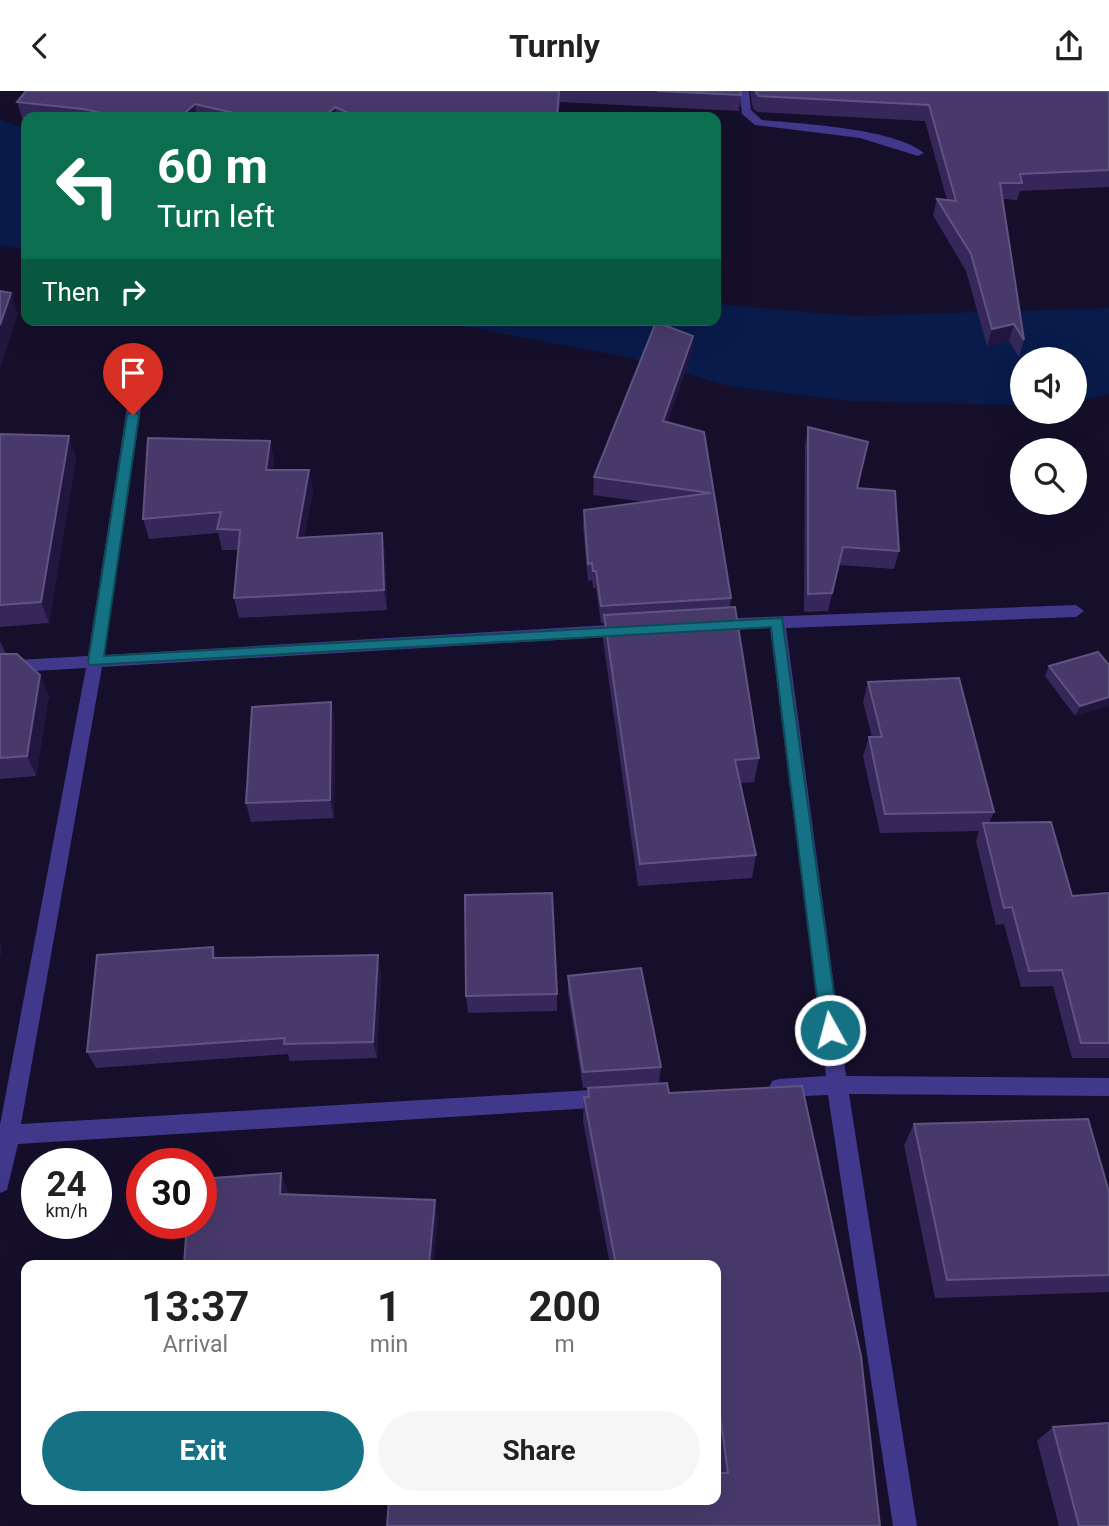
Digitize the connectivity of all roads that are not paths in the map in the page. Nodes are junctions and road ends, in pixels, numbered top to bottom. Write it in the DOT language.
graph roads {
  1 [pos="744,91"];
  2 [pos="918,153"];
  3 [pos="137,388"];
  4 [pos="1076,611"];
  5 [pos="777,621"];
  6 [pos="694,626"];
  7 [pos="638,629"];
  8 [pos="95,662"];
  9 [pos="0,667"];
  10 [pos="837,1084"];
  11 [pos="1109,1087"];
  12 [pos="754,1090"];
  13 [pos="629,1097"];
  14 [pos="4,1134"];
  15 [pos="0,1183"];
  16 [pos="905,1526"];
  1 -- 2 [label="street"];
  3 -- 8 [label="street"];
  4 -- 5 [label="street"];
  5 -- 6 [label="street"];
  5 -- 10 [label="street"];
  7 -- 8 [label="street"];
  8 -- 9 [label="street"];
  8 -- 14 [label="street"];
  10 -- 11 [label="street"];
  10 -- 12 [label="street"];
  10 -- 16 [label="street"];
  13 -- 14 [label="street"];
  14 -- 15 [label="street"];
}
